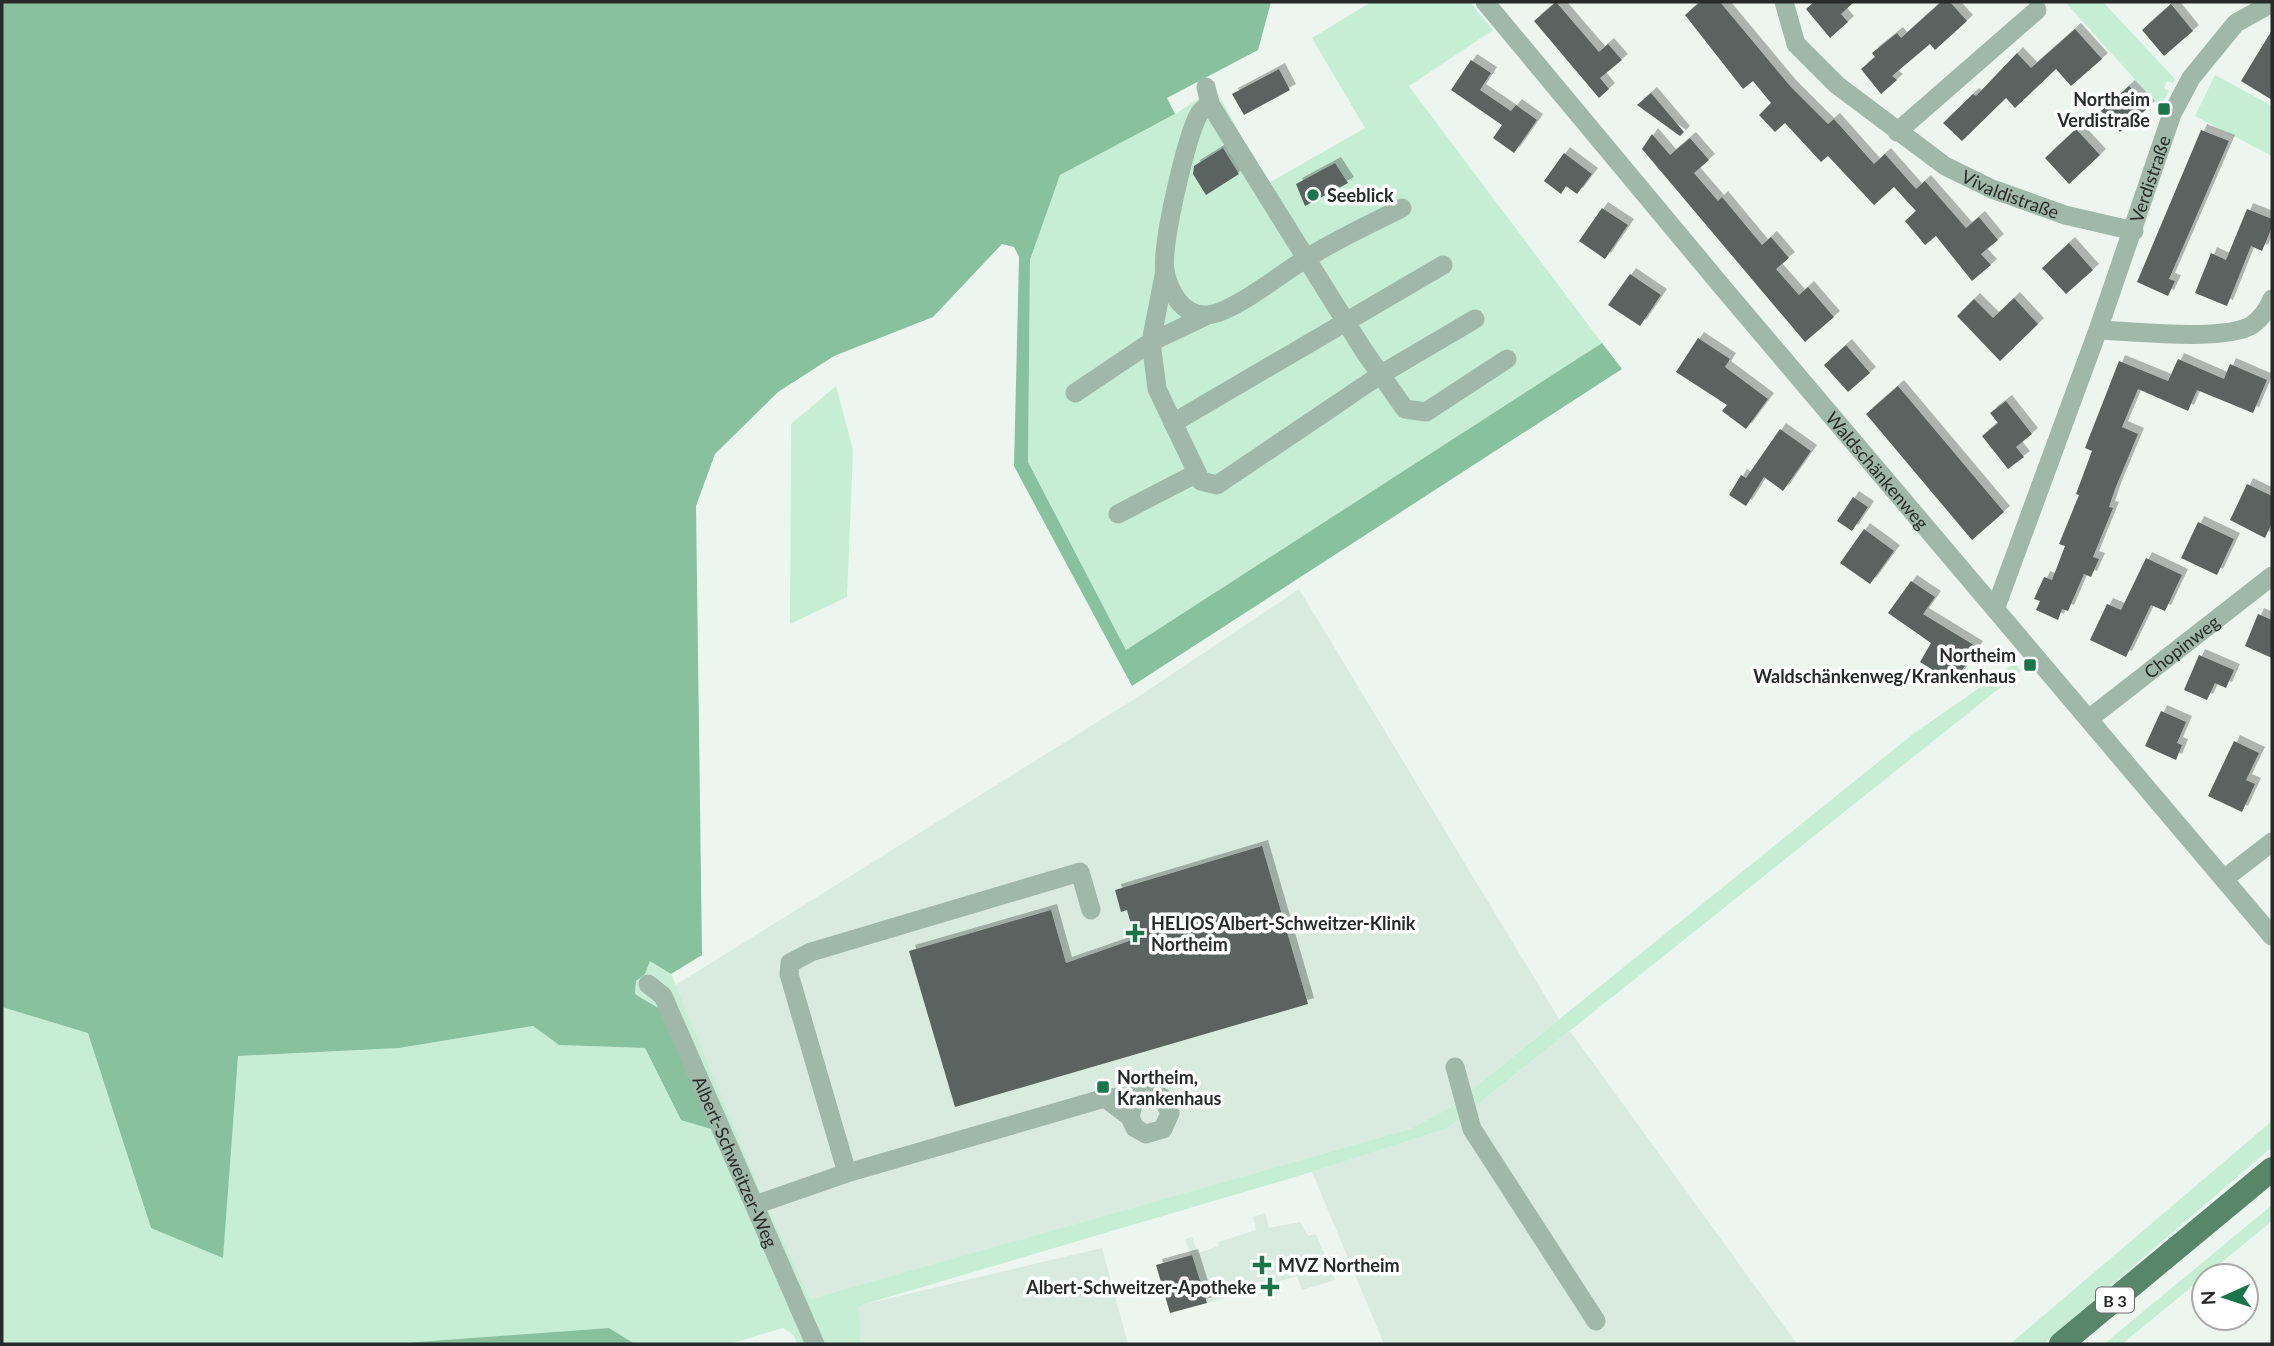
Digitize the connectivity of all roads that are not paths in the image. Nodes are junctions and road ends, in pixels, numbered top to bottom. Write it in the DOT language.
graph roads {
  1 [pos="1485,2"];
  2 [pos="1784,2"];
  3 [pos="2234,2"];
  4 [pos="2272,3"];
  5 [pos="2037,10"];
  6 [pos="2236,23"];
  7 [pos="1897,132"];
  8 [pos="1402,208"];
  9 [pos="2134,231"];
  10 [pos="1307,257"];
  11 [pos="1443,265"];
  12 [pos="1165,270"];
  13 [pos="2272,299"];
  14 [pos="1206,316"];
  15 [pos="1475,319"];
  16 [pos="1346,322"];
  17 [pos="2098,330"];
  18 [pos="1151,342"];
  19 [pos="1507,359"];
  20 [pos="1380,375"];
  21 [pos="1075,393"];
  22 [pos="1173,423"];
  23 [pos="1197,473"];
  24 [pos="1118,514"];
  25 [pos="2272,576"];
  26 [pos="1996,607"];
  27 [pos="2090,718"];
  28 [pos="2272,842"];
  29 [pos="2224,879"];
  30 [pos="1091,910"];
  31 [pos="2272,936"];
  32 [pos="648,984"];
  33 [pos="1455,1067"];
  34 [pos="1139,1096"];
  35 [pos="1105,1098"];
  36 [pos="1130,1117"];
  37 [pos="2272,1169"];
  38 [pos="847,1172"];
  39 [pos="755,1205"];
  40 [pos="1596,1321"];
  41 [pos="815,1344"];
  42 [pos="2062,1344"];
  1 -- 26 [label="street, Waldschänkenweg"];
  2 -- 7 [label="street, Vivaldistraße"];
  3 -- 6 [label="street"];
  4 -- 6 [label="street"];
  5 -- 7 [label="street"];
  6 -- 9 [label="street, Verdistraße"];
  7 -- 9 [label="street, Vivaldistraße"];
  8 -- 10 [label="street"];
  9 -- 17 [label="street, Verdistraße"];
  10 -- 12 [label="street"];
  10 -- 14 [label="street"];
  10 -- 16 [label="street"];
  11 -- 16 [label="street"];
  12 -- 14 [label="street"];
  12 -- 18 [label="street"];
  13 -- 17 [label="street"];
  14 -- 18 [label="street"];
  15 -- 20 [label="street"];
  16 -- 20 [label="street"];
  16 -- 22 [label="street"];
  17 -- 26 [label="street, Verdistraße"];
  18 -- 21 [label="street"];
  18 -- 22 [label="street"];
  19 -- 20 [label="street"];
  20 -- 23 [label="street"];
  22 -- 23 [label="street"];
  23 -- 24 [label="street"];
  25 -- 27 [label="street, Chopinweg"];
  26 -- 27 [label="street, Waldschänkenweg"];
  27 -- 29 [label="street, Waldschänkenweg"];
  28 -- 29 [label="street"];
  29 -- 31 [label="street, Waldschänkenweg"];
  30 -- 38 [label="street"];
  32 -- 39 [label="street, Albert-Schweitzer-Weg"];
  33 -- 40 [label="street"];
  34 -- 35 [label="street"];
  34 -- 36 [label="street"];
  34 -- 36 [label="street"];
  35 -- 36 [label="street"];
  35 -- 38 [label="street"];
  37 -- 42 [label="main road, B 3"];
  38 -- 39 [label="street"];
  39 -- 41 [label="street, Albert-Schweitzer-Weg"];
}
